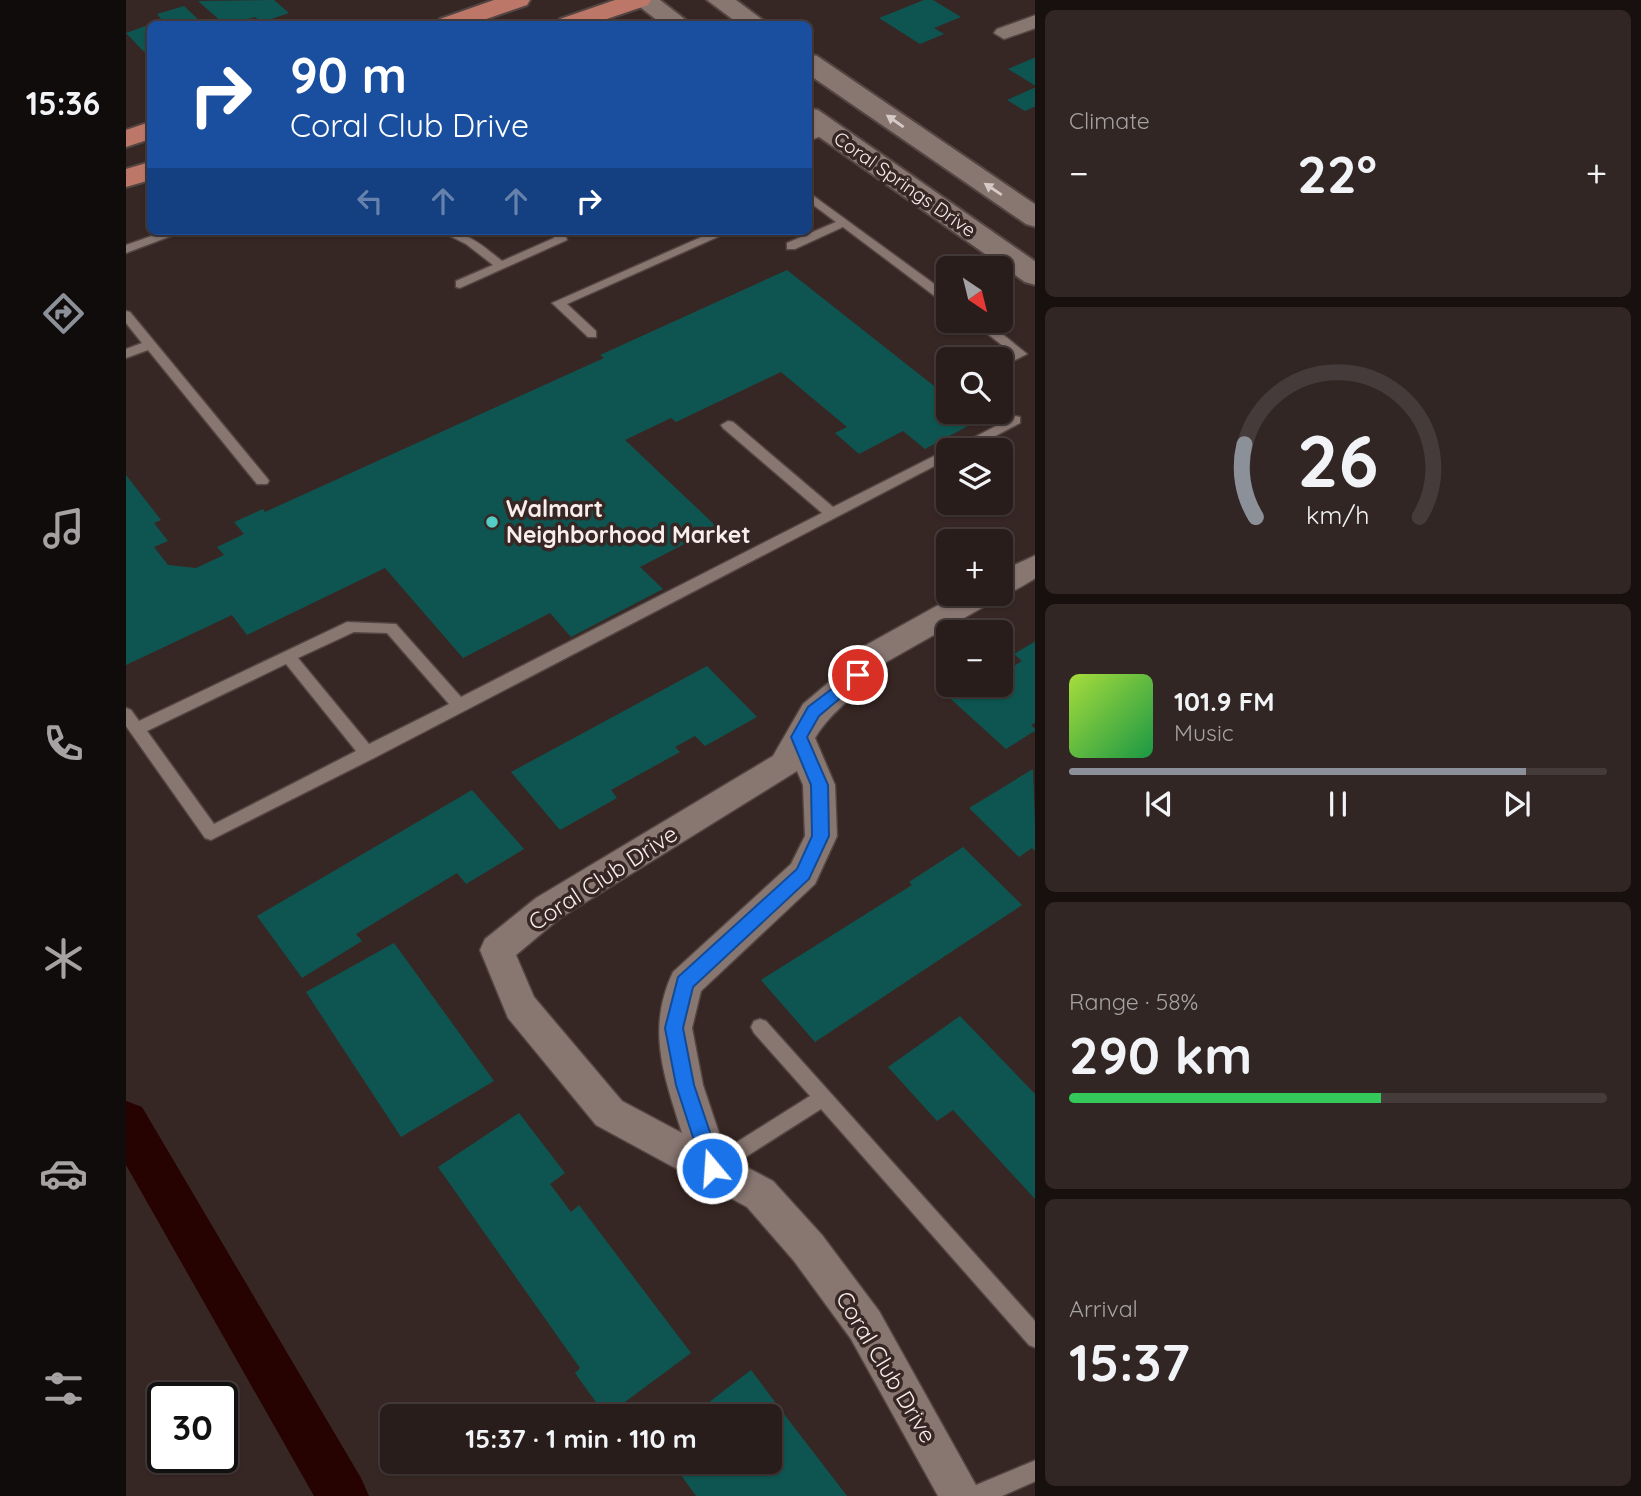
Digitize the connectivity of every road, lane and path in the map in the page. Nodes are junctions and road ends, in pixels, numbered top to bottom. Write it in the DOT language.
graph roads {
  1 [pos="518,0"];
  2 [pos="641,0"];
  3 [pos="719,0"];
  4 [pos="458,21"];
  5 [pos="578,21"];
  6 [pos="673,21"];
  7 [pos="750,21"];
  8 [pos="1035,21"];
  9 [pos="1004,33"];
  10 [pos="812,65"];
  11 [pos="815,128"];
  12 [pos="147,131"];
  13 [pos="126,139"];
  14 [pos="147,171"];
  15 [pos="126,179"];
  16 [pos="812,198"];
  17 [pos="1035,218"];
  18 [pos="845,222"];
  19 [pos="166,235"];
  20 [pos="456,235"];
  21 [pos="559,235"];
  22 [pos="716,235"];
  23 [pos="791,246"];
  24 [pos="126,249"];
  25 [pos="501,266"];
  26 [pos="1035,276"];
  27 [pos="460,284"];
  28 [pos="936,291"];
  29 [pos="126,315"];
  30 [pos="993,333"];
  31 [pos="592,334"];
  32 [pos="150,345"];
  33 [pos="1012,347"];
  34 [pos="1013,348"];
  35 [pos="126,354"];
  36 [pos="1013,358"];
  37 [pos="1015,420"];
  38 [pos="728,425"];
  39 [pos="980,438"];
  40 [pos="936,460"];
  41 [pos="262,481"];
  42 [pos="832,514"];
  43 [pos="1035,565"];
  44 [pos="1013,577"];
  45 [pos="961,606"];
  46 [pos="288,656"];
  47 [pos="460,706"];
  48 [pos="126,714"];
  49 [pos="136,729"];
  50 [pos="799,737"];
  51 [pos="368,754"];
  52 [pos="760,1027"];
  53 [pos="823,1098"];
  54 [pos="712,1168"];
  55 [pos="1035,1338"];
  56 [pos="1035,1471"];
  57 [pos="961,1496"];
  58 [pos="978,1496"];
  1 -- 4 [label="main road"];
  2 -- 5 [label="main road"];
  2 -- 6 [label="main road"];
  3 -- 7 [label="main road"];
  8 -- 9 [label="street"];
  17 -- 10 [label="main road, Coral Springs Drive, one-way"];
  11 -- 26 [label="main road, Coral Springs Drive"];
  12 -- 13 [label="main road"];
  14 -- 15 [label="main road"];
  16 -- 18 [label="lane"];
  18 -- 23 [label="lane"];
  18 -- 28 [label="lane"];
  19 -- 24 [label="lane"];
  20 -- 25 [label="lane"];
  21 -- 25 [label="lane"];
  22 -- 31 [label="lane"];
  25 -- 27 [label="lane"];
  29 -- 32 [label="lane"];
  30 -- 33 [label="lane"];
  32 -- 35 [label="lane"];
  32 -- 41 [label="lane"];
  34 -- 36 [label="lane"];
  37 -- 39 [label="lane"];
  38 -- 42 [label="lane"];
  40 -- 42 [label="lane"];
  42 -- 47 [label="lane"];
  43 -- 44 [label="street"];
  45 -- 50 [label="street, Coral Club Drive"];
  46 -- 47 [label="lane"];
  46 -- 49 [label="lane"];
  46 -- 51 [label="lane"];
  47 -- 51 [label="lane"];
  48 -- 49 [label="lane"];
  49 -- 51 [label="lane"];
  50 -- 54 [label="street"];
  50 -- 54 [label="street, Coral Club Drive"];
  52 -- 53 [label="lane"];
  53 -- 54 [label="lane"];
  53 -- 55 [label="lane"];
  54 -- 57 [label="street, Coral Club Drive"];
  56 -- 58 [label="lane"];
}
